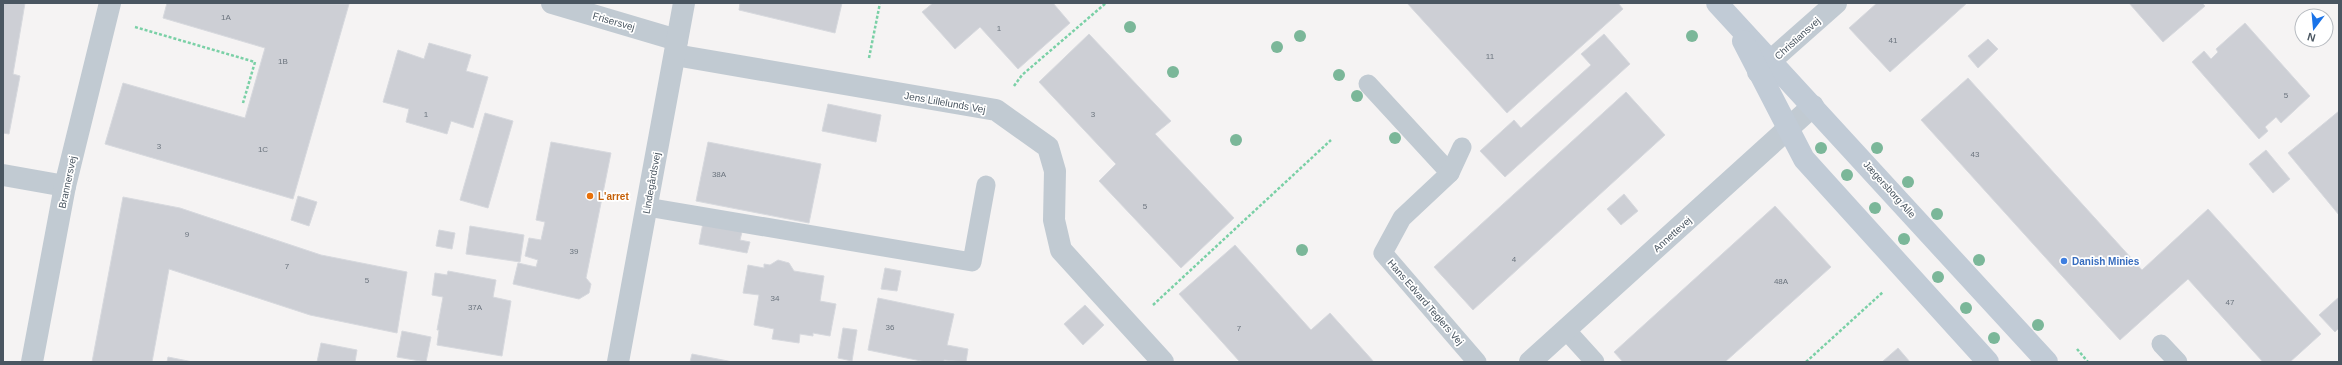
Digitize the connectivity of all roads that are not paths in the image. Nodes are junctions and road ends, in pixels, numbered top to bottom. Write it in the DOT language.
graph roads {
  1 [pos="552,3"];
  2 [pos="684,3"];
  3 [pos="1836,3"];
  4 [pos="108,11"];
  5 [pos="1724,11"];
  6 [pos="676,47"];
  7 [pos="1765,67"];
  8 [pos="1368,84"];
  9 [pos="1813,106"];
  10 [pos="1787,130"];
  11 [pos="1462,147"];
  12 [pos="1450,173"];
  13 [pos="3,174"];
  14 [pos="986,185"];
  15 [pos="65,186"];
  16 [pos="647,207"];
  17 [pos="1566,330"];
  18 [pos="2161,344"];
  19 [pos="32,362"];
  20 [pos="618,362"];
  21 [pos="1163,362"];
  22 [pos="1478,362"];
  23 [pos="1530,362"];
  24 [pos="1595,362"];
  25 [pos="1988,362"];
  26 [pos="2047,362"];
  27 [pos="2178,362"];
  1 -- 6 [label="street, Frisersvej"];
  2 -- 6 [label="street, Lindegårdsvej"];
  3 -- 7 [label="street, Christiansvej"];
  4 -- 15 [label="street, Brannersvej"];
  5 -- 7 [label="street, Jægersborg Alle"];
  6 -- 16 [label="street, Lindegårdsvej"];
  6 -- 21 [label="street, Jens Lillelunds Vej"];
  7 -- 9 [label="street, Jægersborg Alle"];
  7 -- 10 [label="street, Jægersborg Alle"];
  8 -- 12 [label="lane"];
  9 -- 10 [label="street, Annettevej"];
  9 -- 26 [label="street, Jægersborg Alle"];
  10 -- 17 [label="street, Annettevej"];
  10 -- 25 [label="street, Jægersborg Alle"];
  11 -- 12 [label="lane, Hans Edvard Teglers Vej"];
  12 -- 22 [label="lane, Hans Edvard Teglers Vej"];
  13 -- 15 [label="street"];
  14 -- 16 [label="lane"];
  15 -- 19 [label="street, Brannersvej"];
  16 -- 20 [label="street, Lindegårdsvej"];
  17 -- 23 [label="street, Annettevej"];
  17 -- 24 [label="lane"];
  18 -- 27 [label="lane"];
}
